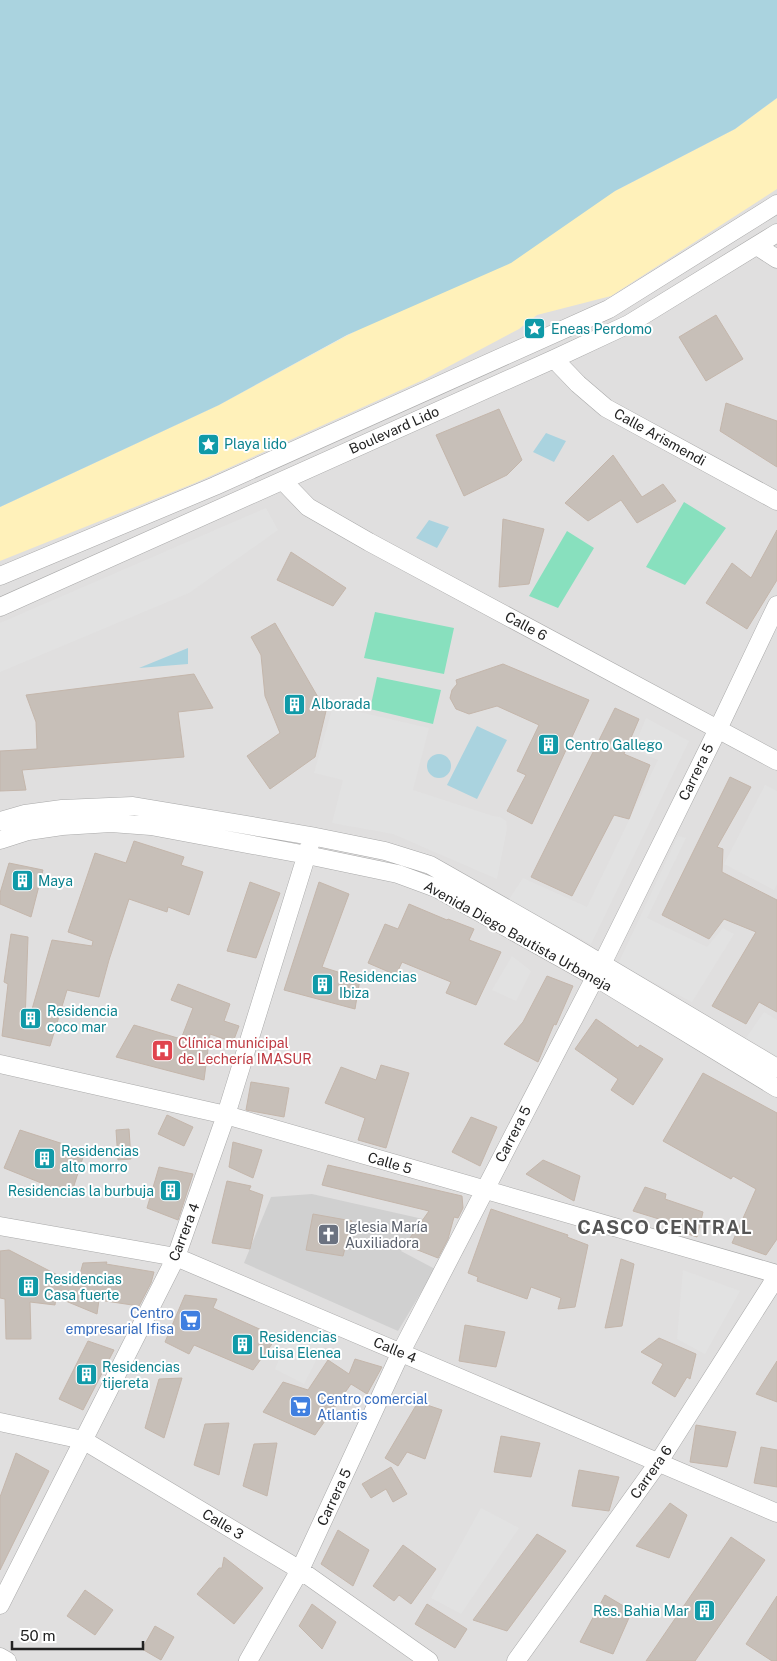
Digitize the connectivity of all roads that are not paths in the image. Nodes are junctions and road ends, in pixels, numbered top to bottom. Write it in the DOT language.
graph roads {
  1 [pos="777,204"];
  2 [pos="777,233"];
  3 [pos="757,246"];
  4 [pos="777,259"];
  5 [pos="554,359"];
  6 [pos="283,481"];
  7 [pos="777,501"];
  8 [pos="0,576"];
  9 [pos="777,605"];
  10 [pos="0,607"];
  11 [pos="718,729"];
  12 [pos="777,761"];
  13 [pos="0,821"];
  14 [pos="311,836"];
  15 [pos="0,840"];
  16 [pos="307,855"];
  17 [pos="598,971"];
  18 [pos="0,1064"];
  19 [pos="777,1068"];
  20 [pos="777,1088"];
  21 [pos="226,1115"];
  22 [pos="484,1190"];
  23 [pos="0,1226"];
  24 [pos="176,1257"];
  25 [pos="777,1275"];
  26 [pos="401,1352"];
  27 [pos="0,1422"];
  28 [pos="83,1440"];
  29 [pos="658,1464"];
  30 [pos="777,1513"];
  31 [pos="300,1570"];
  32 [pos="0,1605"];
  33 [pos="0,1657"];
  34 [pos="7,1661"];
  35 [pos="248,1661"];
  36 [pos="429,1661"];
  37 [pos="516,1661"];
  1 -- 8 [label="street, Boulevard Lido"];
  2 -- 3 [label="street, Boulevard Lido"];
  3 -- 4 [label="street"];
  3 -- 5 [label="street, Boulevard Lido"];
  5 -- 6 [label="street, Boulevard Lido"];
  5 -- 7 [label="street, Calle Arismendi"];
  6 -- 10 [label="street, Boulevard Lido"];
  6 -- 11 [label="street, Calle 6"];
  9 -- 11 [label="street, Carrera 5"];
  11 -- 12 [label="street, Calle 6"];
  11 -- 17 [label="street, Carrera 5"];
  13 -- 14 [label="street, Avenida Diego Bautista Urbaneja"];
  14 -- 16 [label="street, Carrera 4"];
  14 -- 17 [label="street, Avenida Diego Bautista Urbaneja"];
  15 -- 16 [label="street, Avenida Diego Bautista Urbaneja"];
  16 -- 17 [label="street, Avenida Diego Bautista Urbaneja"];
  16 -- 21 [label="street, Carrera 4"];
  17 -- 19 [label="street, Avenida Diego Bautista Urbaneja"];
  17 -- 20 [label="street, Avenida Diego Bautista Urbaneja"];
  17 -- 22 [label="street, Carrera 5"];
  18 -- 21 [label="street, Calle 5"];
  21 -- 22 [label="street, Calle 5"];
  21 -- 24 [label="street, Carrera 4"];
  22 -- 25 [label="street, Calle 5"];
  22 -- 26 [label="street, Carrera 5"];
  23 -- 24 [label="street, Calle 4"];
  24 -- 26 [label="street, Calle 4"];
  24 -- 28 [label="street, Carrera 4"];
  25 -- 29 [label="street, Carrera 6"];
  26 -- 29 [label="street, Calle 4"];
  26 -- 31 [label="street, Carrera 5"];
  27 -- 28 [label="street, Calle 3"];
  28 -- 31 [label="street, Calle 3"];
  28 -- 32 [label="street, Carrera 4"];
  29 -- 30 [label="street, Calle 4"];
  29 -- 37 [label="street, Carrera 6"];
  31 -- 35 [label="street, Carrera 5"];
  31 -- 36 [label="street, Calle 3"];
  33 -- 34 [label="street"];
}
